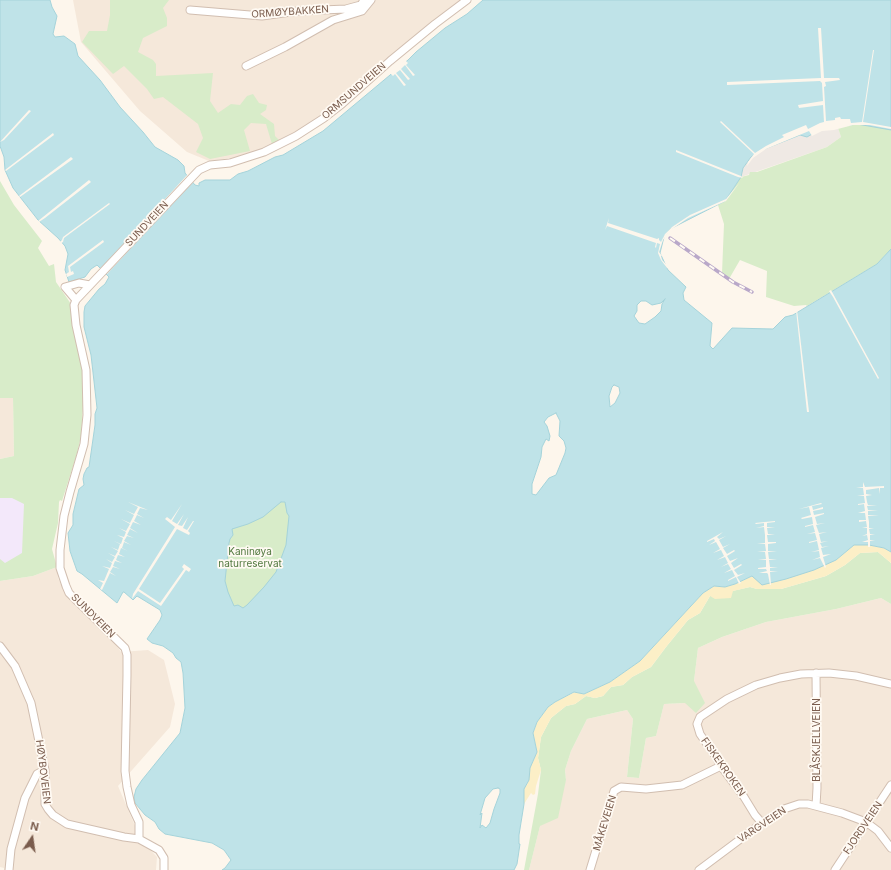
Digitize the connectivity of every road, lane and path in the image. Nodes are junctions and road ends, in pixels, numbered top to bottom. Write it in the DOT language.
graph roads {
  1 [pos="364,0"];
  2 [pos="371,0"];
  3 [pos="467,0"];
  4 [pos="190,10"];
  5 [pos="246,66"];
  6 [pos="205,166"];
  7 [pos="90,285"];
  8 [pos="76,300"];
  9 [pos="0,646"];
  10 [pos="816,673"];
  11 [pos="891,684"];
  12 [pos="721,766"];
  13 [pos="45,770"];
  14 [pos="891,785"];
  15 [pos="816,806"];
  16 [pos="866,822"];
  17 [pos="762,823"];
  18 [pos="139,838"];
  19 [pos="891,848"];
  20 [pos="9,870"];
  21 [pos="164,870"];
  22 [pos="590,870"];
  23 [pos="699,870"];
  24 [pos="835,870"];
  1 -- 4 [label="street, ORMØYBAKKEN"];
  2 -- 5 [label="street, ORMØYBAKKEN"];
  3 -- 6 [label="street, ORMSUNDVEIEN"];
  6 -- 7 [label="street, SUNDVEIEN"];
  7 -- 8 [label="street, SUNDVEIEN"];
  7 -- 8 [label="street"];
  8 -- 18 [label="street, SUNDVEIEN"];
  9 -- 13 [label="street, HØYBOVEIEN"];
  10 -- 11 [label="street, FISKEKROKEN"];
  10 -- 12 [label="street, FISKEKROKEN"];
  10 -- 15 [label="street, BLÅSKJELLVEIEN"];
  12 -- 17 [label="street, FISKEKROKEN"];
  12 -- 22 [label="street, MÅKEVEIEN"];
  13 -- 18 [label="street, HØYBOVEIEN"];
  13 -- 20 [label="street"];
  14 -- 16 [label="street, FJORDVEIEN"];
  15 -- 16 [label="street, VARGVEIEN"];
  15 -- 17 [label="street, VARGVEIEN"];
  16 -- 19 [label="street, VARGVEIEN"];
  16 -- 24 [label="street, FJORDVEIEN"];
  17 -- 23 [label="street, VARGVEIEN"];
  18 -- 21 [label="street"];
}
